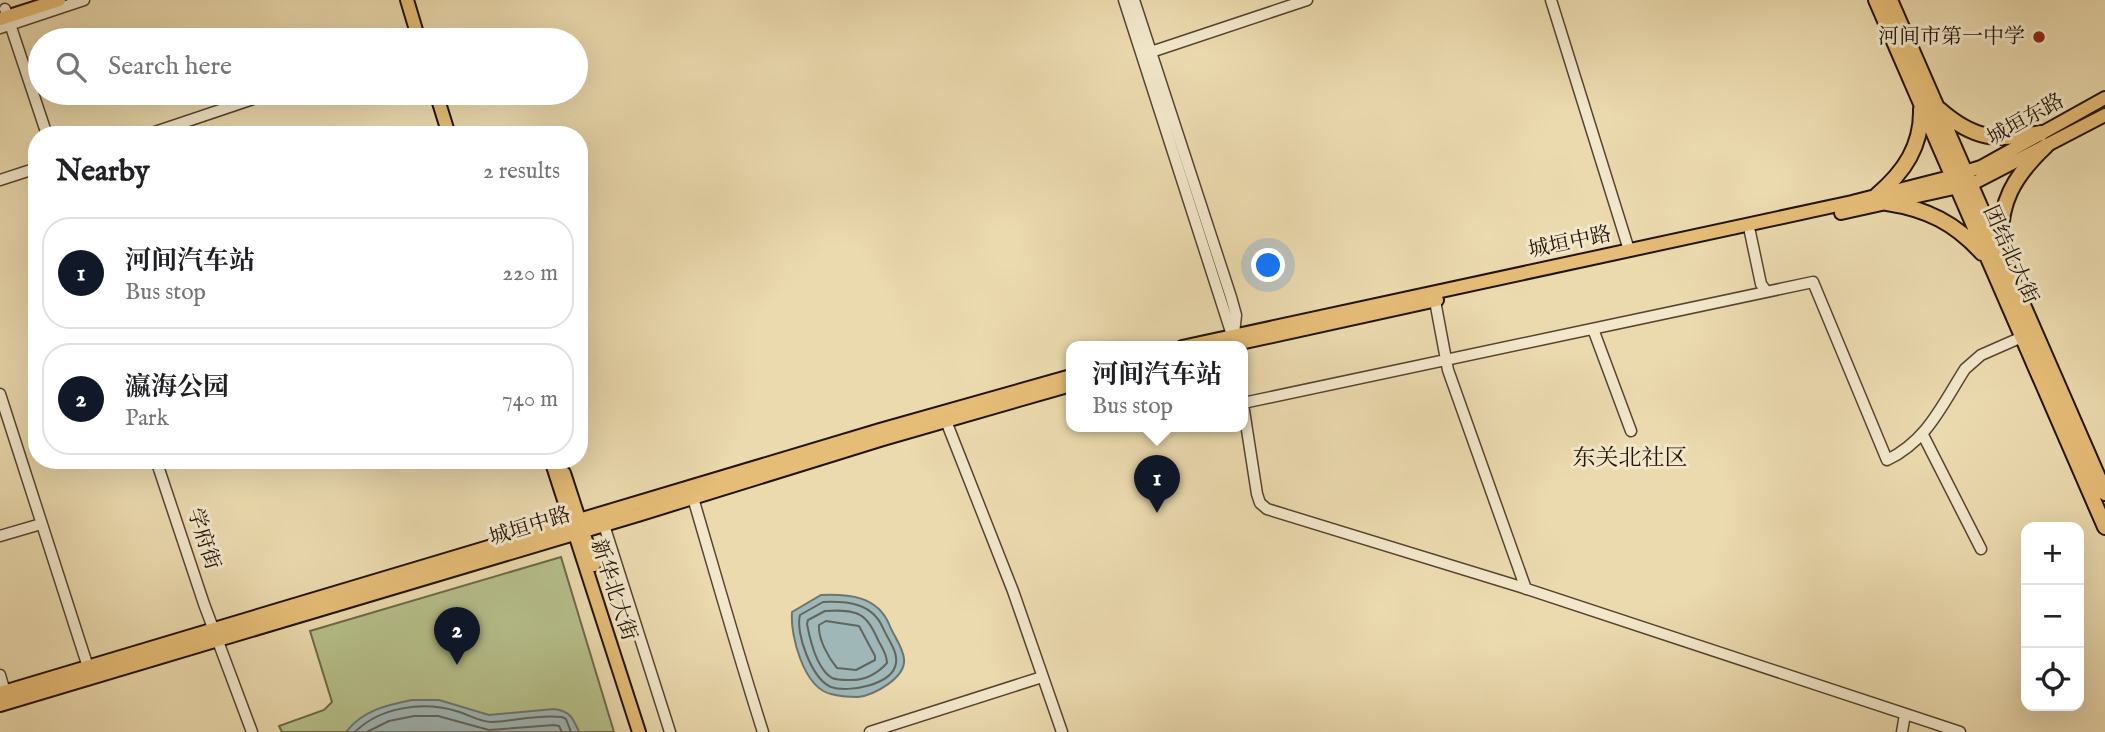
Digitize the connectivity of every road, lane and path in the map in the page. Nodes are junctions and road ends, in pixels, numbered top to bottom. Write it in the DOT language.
graph roads {
  1 [pos="32,0"];
  2 [pos="59,0"];
  3 [pos="84,0"];
  4 [pos="407,0"];
  5 [pos="416,0"];
  6 [pos="1124,0"];
  7 [pos="1134,0"];
  8 [pos="1307,0"];
  9 [pos="1551,0"];
  10 [pos="1876,0"];
  11 [pos="1890,0"];
  12 [pos="7,17"];
  13 [pos="415,28"];
  14 [pos="424,28"];
  15 [pos="1151,52"];
  16 [pos="28,65"];
  17 [pos="28,79"];
  18 [pos="2105,98"];
  19 [pos="37,105"];
  20 [pos="44,105"];
  21 [pos="235,105"];
  22 [pos="440,105"];
  23 [pos="449,105"];
  24 [pos="1921,105"];
  25 [pos="1937,107"];
  26 [pos="2105,115"];
  27 [pos="44,126"];
  28 [pos="51,126"];
  29 [pos="173,126"];
  30 [pos="446,126"];
  31 [pos="455,126"];
  32 [pos="2044,140"];
  33 [pos="28,172"];
  34 [pos="0,180"];
  35 [pos="1962,180"];
  36 [pos="1882,199"];
  37 [pos="1750,232"];
  38 [pos="1629,250"];
  39 [pos="1996,260"];
  40 [pos="1766,291"];
  41 [pos="1435,300"];
  42 [pos="1593,329"];
  43 [pos="2022,337"];
  44 [pos="1229,341"];
  45 [pos="1230,341"];
  46 [pos="1239,341"];
  47 [pos="1240,341"];
  48 [pos="1446,361"];
  49 [pos="1066,377"];
  50 [pos="1066,386"];
  51 [pos="0,394"];
  52 [pos="1248,402"];
  53 [pos="946,421"];
  54 [pos="1631,431"];
  55 [pos="1247,432"];
  56 [pos="1923,435"];
  57 [pos="159,469"];
  58 [pos="166,469"];
  59 [pos="554,469"];
  60 [pos="562,469"];
  61 [pos="2105,492"];
  62 [pos="693,498"];
  63 [pos="41,524"];
  64 [pos="604,525"];
  65 [pos="577,527"];
  66 [pos="2105,527"];
  67 [pos="0,536"];
  68 [pos="1981,549"];
  69 [pos="1526,589"];
  70 [pos="216,635"];
  71 [pos="88,667"];
  72 [pos="0,675"];
  73 [pos="1042,677"];
  74 [pos="2,692"];
  75 [pos="0,705"];
  76 [pos="1905,714"];
  77 [pos="252,732"];
  78 [pos="639,732"];
  79 [pos="648,732"];
  80 [pos="670,732"];
  81 [pos="763,732"];
  82 [pos="870,732"];
  83 [pos="1062,732"];
  84 [pos="1902,732"];
  85 [pos="1960,732"];
  1 -- 12 [label="main road"];
  2 -- 12 [label="main road"];
  3 -- 12 [label="street"];
  4 -- 13 [label="main road"];
  5 -- 14 [label="main road"];
  6 -- 44 [label="street"];
  7 -- 15 [label="street"];
  8 -- 15 [label="street"];
  9 -- 38 [label="street"];
  10 -- 24 [label="highway, 团结北大街"];
  11 -- 25 [label="highway, 团结北大街"];
  12 -- 16 [label="street"];
  12 -- 17 [label="street"];
  15 -- 45 [label="street"];
  18 -- 32 [label="main road, 城垣东路"];
  19 -- 27 [label="street"];
  20 -- 28 [label="street"];
  21 -- 29 [label="street"];
  22 -- 30 [label="main road"];
  23 -- 31 [label="main road"];
  24 -- 35 [label="highway, 团结北大街"];
  24 -- 36 [label="highway"];
  25 -- 32 [label="highway"];
  25 -- 35 [label="highway, 团结北大街"];
  26 -- 32 [label="main road, 城垣东路"];
  32 -- 35 [label="main road, 城垣东路"];
  32 -- 39 [label="highway"];
  33 -- 34 [label="street"];
  35 -- 36 [label="main road, 城垣中路"];
  35 -- 39 [label="highway, 团结北大街"];
  36 -- 37 [label="main road, 城垣中路"];
  36 -- 38 [label="main road, 城垣中路"];
  36 -- 39 [label="highway"];
  37 -- 40 [label="street"];
  37 -- 41 [label="main road, 城垣中路"];
  38 -- 46 [label="main road, 城垣中路"];
  39 -- 43 [label="highway, 团结北大街"];
  39 -- 61 [label="highway, 团结北大街"];
  40 -- 42 [label="street"];
  40 -- 56 [label="street"];
  41 -- 47 [label="main road, 城垣中路"];
  41 -- 48 [label="street"];
  42 -- 48 [label="street"];
  42 -- 54 [label="street"];
  43 -- 56 [label="street"];
  43 -- 66 [label="highway, 团结北大街"];
  48 -- 52 [label="street"];
  48 -- 69 [label="street"];
  49 -- 65 [label="main road, 城垣中路"];
  50 -- 53 [label="main road, 城垣中路"];
  51 -- 63 [label="street"];
  53 -- 62 [label="main road, 城垣中路"];
  53 -- 73 [label="street"];
  55 -- 69 [label="street"];
  56 -- 68 [label="street"];
  57 -- 70 [label="street, 学府街"];
  58 -- 70 [label="street, 学府街"];
  59 -- 65 [label="main road, 新华北大街"];
  60 -- 65 [label="main road, 新华北大街"];
  62 -- 64 [label="main road, 城垣中路"];
  62 -- 81 [label="street"];
  63 -- 67 [label="street"];
  63 -- 71 [label="street"];
  64 -- 65 [label="main road, 城垣中路"];
  64 -- 80 [label="street"];
  65 -- 70 [label="main road, 城垣中路"];
  65 -- 78 [label="main road, 新华北大街"];
  65 -- 79 [label="main road, 新华北大街"];
  69 -- 76 [label="street"];
  70 -- 71 [label="main road, 城垣中路"];
  70 -- 75 [label="main road, 城垣中路"];
  70 -- 77 [label="street, 学府街"];
  71 -- 74 [label="main road, 城垣中路"];
  72 -- 74 [label="street"];
  73 -- 82 [label="street"];
  73 -- 83 [label="street"];
  76 -- 84 [label="street"];
  76 -- 85 [label="street"];
}
